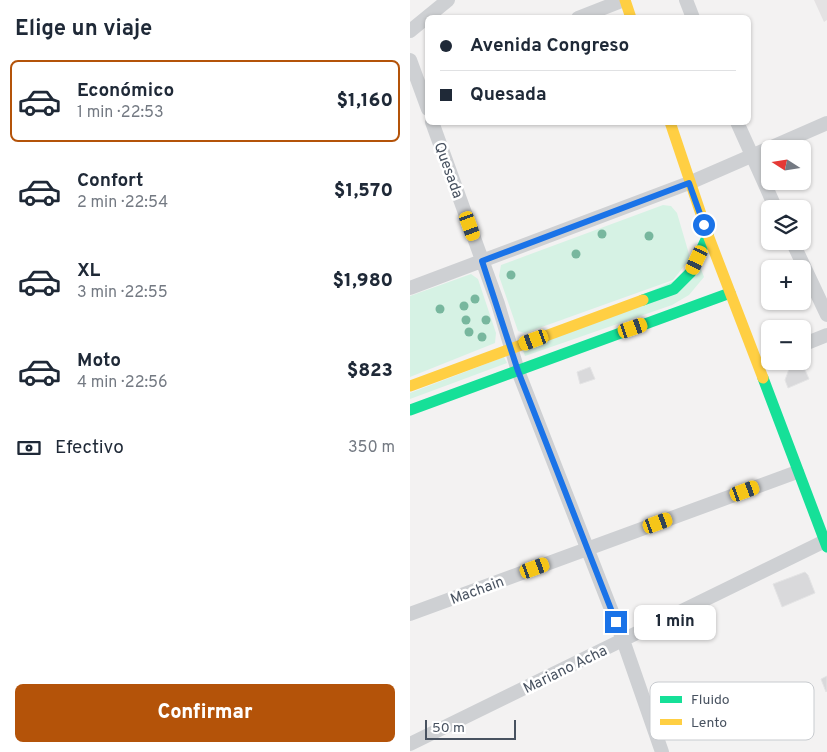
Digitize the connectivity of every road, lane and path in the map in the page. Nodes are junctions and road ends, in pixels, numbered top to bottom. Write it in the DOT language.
graph roads {
  1 [pos="448,0"];
  2 [pos="624,0"];
  3 [pos="686,0"];
  4 [pos="430,15"];
  5 [pos="586,15"];
  6 [pos="631,15"];
  7 [pos="692,15"];
  8 [pos="425,19"];
  9 [pos="410,31"];
  10 [pos="410,60"];
  11 [pos="418,77"];
  12 [pos="425,99"];
  13 [pos="827,124"];
  14 [pos="433,125"];
  15 [pos="671,125"];
  16 [pos="738,125"];
  17 [pos="751,157"];
  18 [pos="689,183"];
  19 [pos="772,200"];
  20 [pos="708,235"];
  21 [pos="796,250"];
  22 [pos="482,261"];
  23 [pos="410,288"];
  24 [pos="730,293"];
  25 [pos="827,315"];
  26 [pos="827,335"];
  27 [pos="811,341"];
  28 [pos="511,349"];
  29 [pos="761,364"];
  30 [pos="756,366"];
  31 [pos="518,371"];
  32 [pos="410,386"];
  33 [pos="410,410"];
  34 [pos="798,472"];
  35 [pos="826,543"];
  36 [pos="588,548"];
  37 [pos="410,614"];
  38 [pos="623,640"];
  39 [pos="650,718"];
  40 [pos="658,740"];
  41 [pos="410,744"];
  42 [pos="662,752"];
  1 -- 4 [label="street"];
  2 -- 5 [label="street"];
  2 -- 6 [label="main road"];
  3 -- 7 [label="street"];
  8 -- 9 [label="street"];
  10 -- 11 [label="street"];
  11 -- 12 [label="street"];
  13 -- 17 [label="street"];
  14 -- 22 [label="street, Quesada"];
  15 -- 18 [label="main road"];
  16 -- 17 [label="street"];
  17 -- 18 [label="street"];
  17 -- 19 [label="street"];
  18 -- 20 [label="main road"];
  18 -- 22 [label="street"];
  20 -- 24 [label="main road"];
  20 -- 28 [label="main road"];
  21 -- 25 [label="street"];
  22 -- 23 [label="street"];
  22 -- 28 [label="street, Quesada"];
  24 -- 30 [label="main road"];
  24 -- 31 [label="main road"];
  26 -- 27 [label="street"];
  28 -- 31 [label="street, Quesada"];
  28 -- 32 [label="main road"];
  29 -- 30 [label="street"];
  30 -- 34 [label="main road"];
  31 -- 33 [label="main road"];
  31 -- 36 [label="street, Quesada"];
  34 -- 35 [label="main road"];
  34 -- 36 [label="street, Machain"];
  35 -- 38 [label="street, Mariano Acha"];
  36 -- 37 [label="street, Machain"];
  36 -- 38 [label="street, Quesada"];
  38 -- 39 [label="street, Quesada"];
  38 -- 41 [label="street, Mariano Acha"];
  40 -- 42 [label="street, Quesada"];
}
